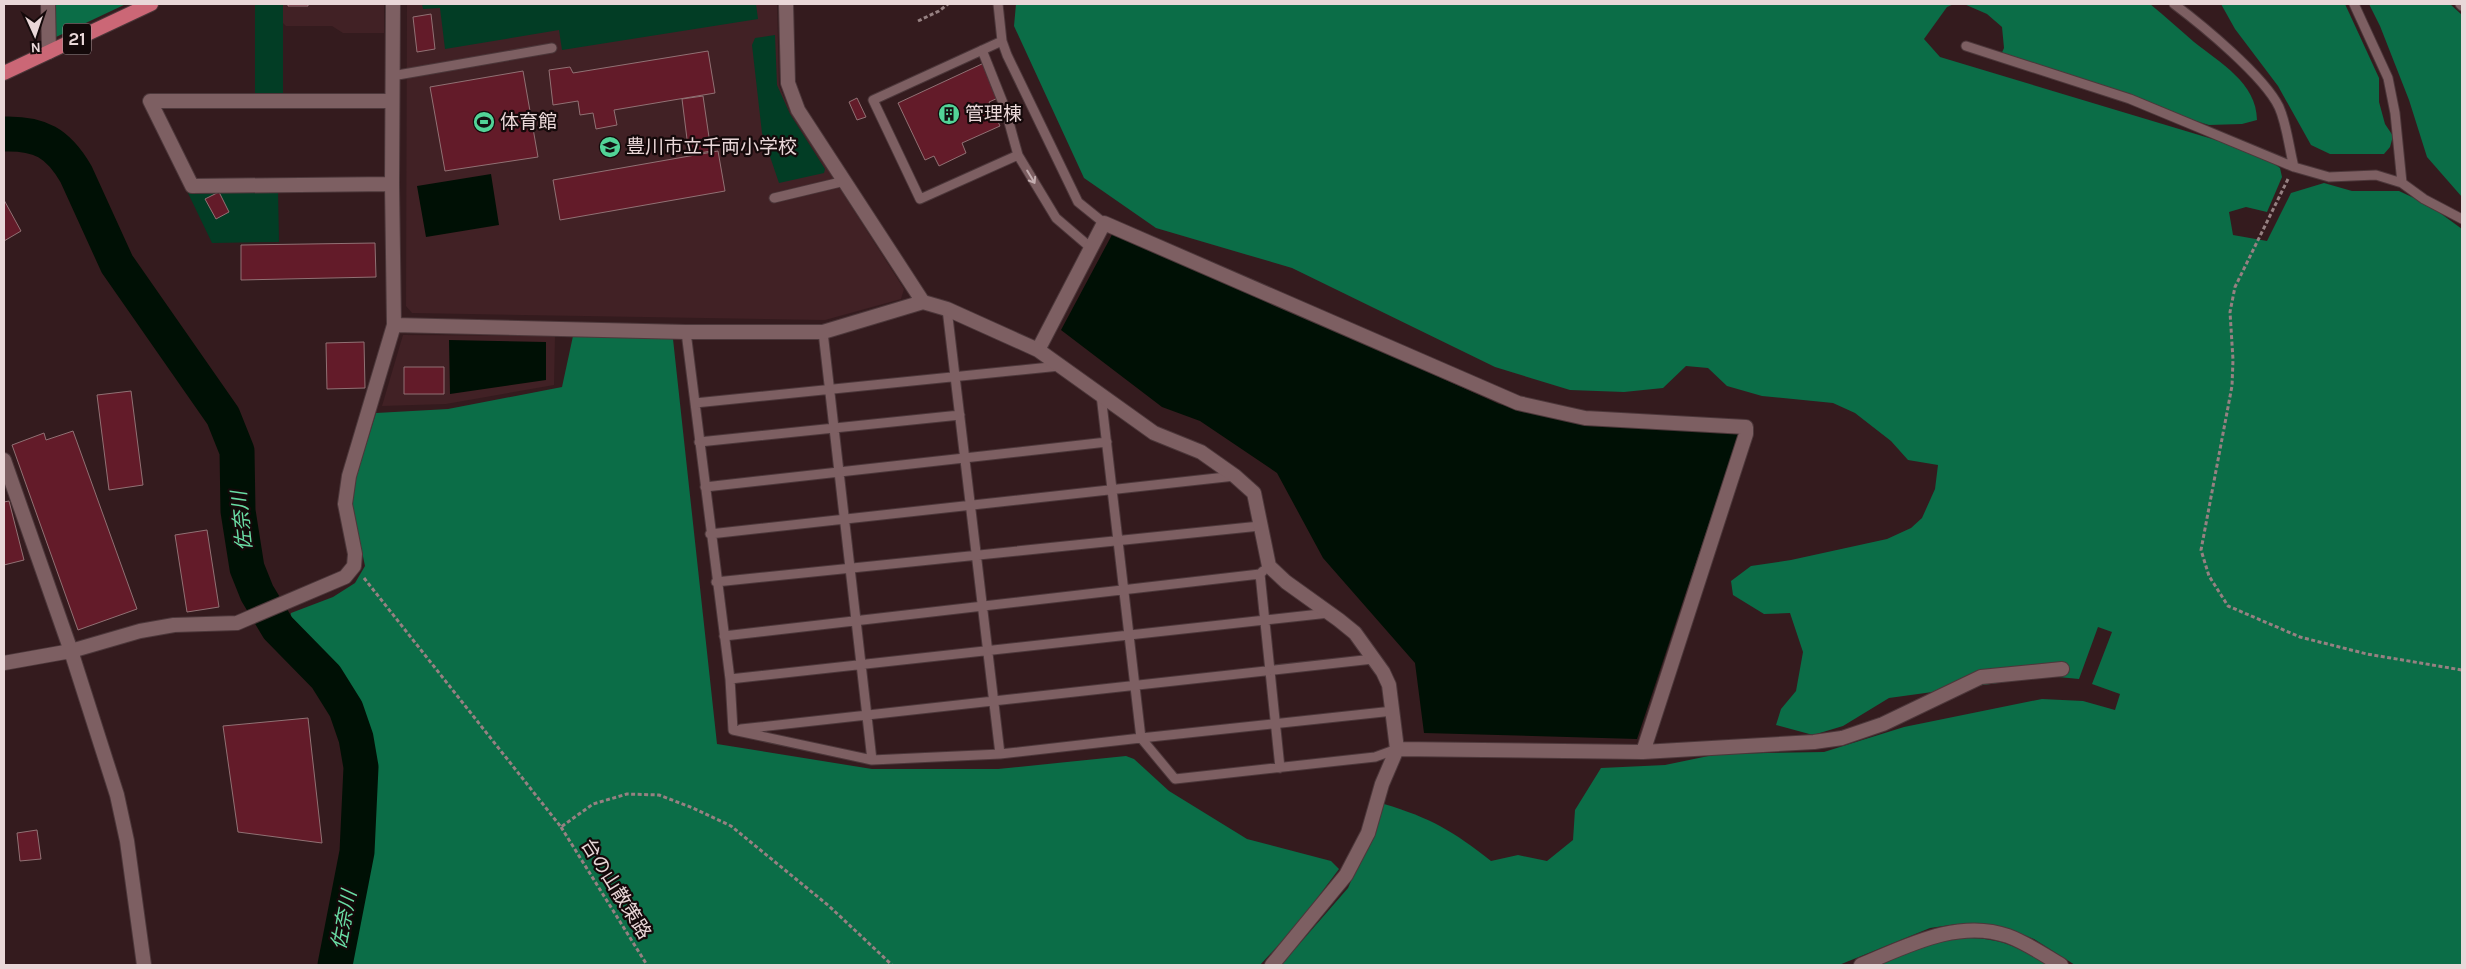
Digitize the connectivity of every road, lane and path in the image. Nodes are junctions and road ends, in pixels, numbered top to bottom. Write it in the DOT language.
graph roads {
  1 [pos="48,4"];
  2 [pos="151,4"];
  3 [pos="393,4"];
  4 [pos="786,4"];
  5 [pos="948,4"];
  6 [pos="998,4"];
  7 [pos="2174,4"];
  8 [pos="2354,4"];
  9 [pos="918,21"];
  10 [pos="1002,42"];
  11 [pos="1966,46"];
  12 [pos="552,48"];
  13 [pos="982,50"];
  14 [pos="49,52"];
  15 [pos="4,73"];
  16 [pos="392,76"];
  17 [pos="392,101"];
  18 [pos="1018,155"];
  19 [pos="2294,167"];
  20 [pos="845,181"];
  21 [pos="2402,183"];
  22 [pos="392,184"];
  23 [pos="774,198"];
  24 [pos="2462,219"];
  25 [pos="1104,223"];
  26 [pos="1091,248"];
  27 [pos="923,302"];
  28 [pos="947,309"];
  29 [pos="394,325"];
  30 [pos="686,332"];
  31 [pos="823,332"];
  32 [pos="1038,350"];
  33 [pos="1061,366"];
  34 [pos="955,377"];
  35 [pos="830,389"];
  36 [pos="1101,396"];
  37 [pos="695,403"];
  38 [pos="960,415"];
  39 [pos="834,428"];
  40 [pos="699,442"];
  41 [pos="1107,442"];
  42 [pos="964,458"];
  43 [pos="4,460"];
  44 [pos="839,472"];
  45 [pos="1235,476"];
  46 [pos="705,488"];
  47 [pos="1112,490"];
  48 [pos="970,505"];
  49 [pos="845,519"];
  50 [pos="1260,526"];
  51 [pos="710,534"];
  52 [pos="1118,541"];
  53 [pos="976,555"];
  54 [pos="354,566"];
  55 [pos="850,568"];
  56 [pos="1264,570"];
  57 [pos="716,582"];
  58 [pos="1124,590"];
  59 [pos="982,606"];
  60 [pos="1329,613"];
  61 [pos="1264,620"];
  62 [pos="856,621"];
  63 [pos="1129,635"];
  64 [pos="724,636"];
  65 [pos="71,651"];
  66 [pos="988,651"];
  67 [pos="1373,659"];
  68 [pos="4,663"];
  69 [pos="862,665"];
  70 [pos="2062,669"];
  71 [pos="2462,670"];
  72 [pos="1270,671"];
  73 [pos="730,679"];
  74 [pos="1135,686"];
  75 [pos="994,700"];
  76 [pos="1393,711"];
  77 [pos="867,713"];
  78 [pos="1275,724"];
  79 [pos="733,730"];
  80 [pos="1141,738"];
  81 [pos="1397,749"];
  82 [pos="1643,752"];
  83 [pos="1000,754"];
  84 [pos="872,760"];
  85 [pos="1280,768"];
  86 [pos="561,827"];
  87 [pos="144,965"];
  88 [pos="648,965"];
  89 [pos="892,965"];
  90 [pos="1272,965"];
  91 [pos="1861,965"];
  92 [pos="2061,965"];
  1 -- 14 [label="street"];
  2 -- 14 [label="main road, 21"];
  3 -- 16 [label="street"];
  4 -- 20 [label="street"];
  5 -- 9 [label="path"];
  6 -- 10 [label="lane"];
  7 -- 19 [label="lane"];
  8 -- 21 [label="lane"];
  10 -- 13 [label="lane"];
  10 -- 25 [label="lane"];
  11 -- 19 [label="lane"];
  12 -- 16 [label="lane"];
  13 -- 18 [label="lane"];
  13 -- 18 [label="lane"];
  14 -- 15 [label="main road, 21"];
  16 -- 17 [label="street"];
  17 -- 22 [label="street"];
  17 -- 22 [label="street"];
  18 -- 26 [label="lane, one-way"];
  19 -- 21 [label="lane"];
  19 -- 71 [label="path"];
  20 -- 23 [label="lane"];
  20 -- 27 [label="street"];
  21 -- 24 [label="lane"];
  22 -- 29 [label="street"];
  25 -- 26 [label="street"];
  25 -- 82 [label="street"];
  26 -- 32 [label="street"];
  27 -- 28 [label="street"];
  27 -- 31 [label="street"];
  28 -- 32 [label="street"];
  28 -- 34 [label="lane"];
  29 -- 30 [label="street"];
  29 -- 54 [label="street"];
  30 -- 31 [label="street"];
  30 -- 37 [label="lane"];
  31 -- 35 [label="lane"];
  32 -- 33 [label="street"];
  33 -- 34 [label="lane"];
  33 -- 36 [label="street"];
  34 -- 35 [label="lane"];
  34 -- 38 [label="lane"];
  35 -- 37 [label="lane"];
  35 -- 39 [label="lane"];
  36 -- 41 [label="lane"];
  36 -- 45 [label="street"];
  37 -- 40 [label="lane"];
  38 -- 39 [label="lane"];
  38 -- 42 [label="lane"];
  39 -- 40 [label="lane"];
  39 -- 44 [label="lane"];
  40 -- 46 [label="lane"];
  41 -- 42 [label="lane"];
  41 -- 47 [label="lane"];
  42 -- 44 [label="lane"];
  42 -- 48 [label="lane"];
  43 -- 65 [label="street"];
  44 -- 46 [label="lane"];
  44 -- 49 [label="lane"];
  45 -- 47 [label="lane"];
  45 -- 50 [label="street"];
  46 -- 51 [label="lane"];
  47 -- 48 [label="lane"];
  47 -- 52 [label="lane"];
  48 -- 49 [label="lane"];
  48 -- 53 [label="lane"];
  49 -- 51 [label="lane"];
  49 -- 55 [label="lane"];
  50 -- 52 [label="lane"];
  50 -- 56 [label="street"];
  51 -- 57 [label="lane"];
  52 -- 53 [label="lane"];
  52 -- 58 [label="lane"];
  53 -- 55 [label="lane"];
  53 -- 59 [label="lane"];
  54 -- 65 [label="street"];
  54 -- 86 [label="path, 台の山散策路"];
  55 -- 57 [label="lane"];
  55 -- 62 [label="lane"];
  56 -- 58 [label="lane"];
  56 -- 60 [label="street"];
  56 -- 61 [label="lane"];
  57 -- 64 [label="lane"];
  58 -- 59 [label="lane"];
  58 -- 63 [label="lane"];
  59 -- 62 [label="lane"];
  59 -- 66 [label="lane"];
  60 -- 61 [label="lane"];
  60 -- 67 [label="street"];
  61 -- 63 [label="lane"];
  61 -- 72 [label="lane"];
  62 -- 64 [label="lane"];
  62 -- 69 [label="lane"];
  63 -- 66 [label="lane"];
  63 -- 74 [label="lane"];
  64 -- 73 [label="lane"];
  65 -- 68 [label="street"];
  65 -- 87 [label="street"];
  66 -- 69 [label="lane"];
  66 -- 75 [label="lane"];
  67 -- 72 [label="lane"];
  67 -- 76 [label="street"];
  69 -- 73 [label="lane"];
  69 -- 77 [label="lane"];
  70 -- 82 [label="street"];
  72 -- 74 [label="lane"];
  72 -- 78 [label="lane"];
  73 -- 79 [label="lane"];
  74 -- 75 [label="lane"];
  74 -- 80 [label="lane"];
  75 -- 77 [label="lane"];
  75 -- 83 [label="lane"];
  76 -- 78 [label="lane"];
  76 -- 81 [label="street"];
  77 -- 79 [label="lane"];
  77 -- 84 [label="lane"];
  78 -- 80 [label="lane"];
  78 -- 85 [label="lane"];
  79 -- 84 [label="lane"];
  80 -- 83 [label="lane"];
  80 -- 85 [label="lane"];
  81 -- 82 [label="street"];
  81 -- 85 [label="lane"];
  81 -- 90 [label="street"];
  83 -- 84 [label="lane"];
  86 -- 88 [label="path, 台の山散策路"];
  86 -- 89 [label="path"];
  91 -- 92 [label="street"];
}
